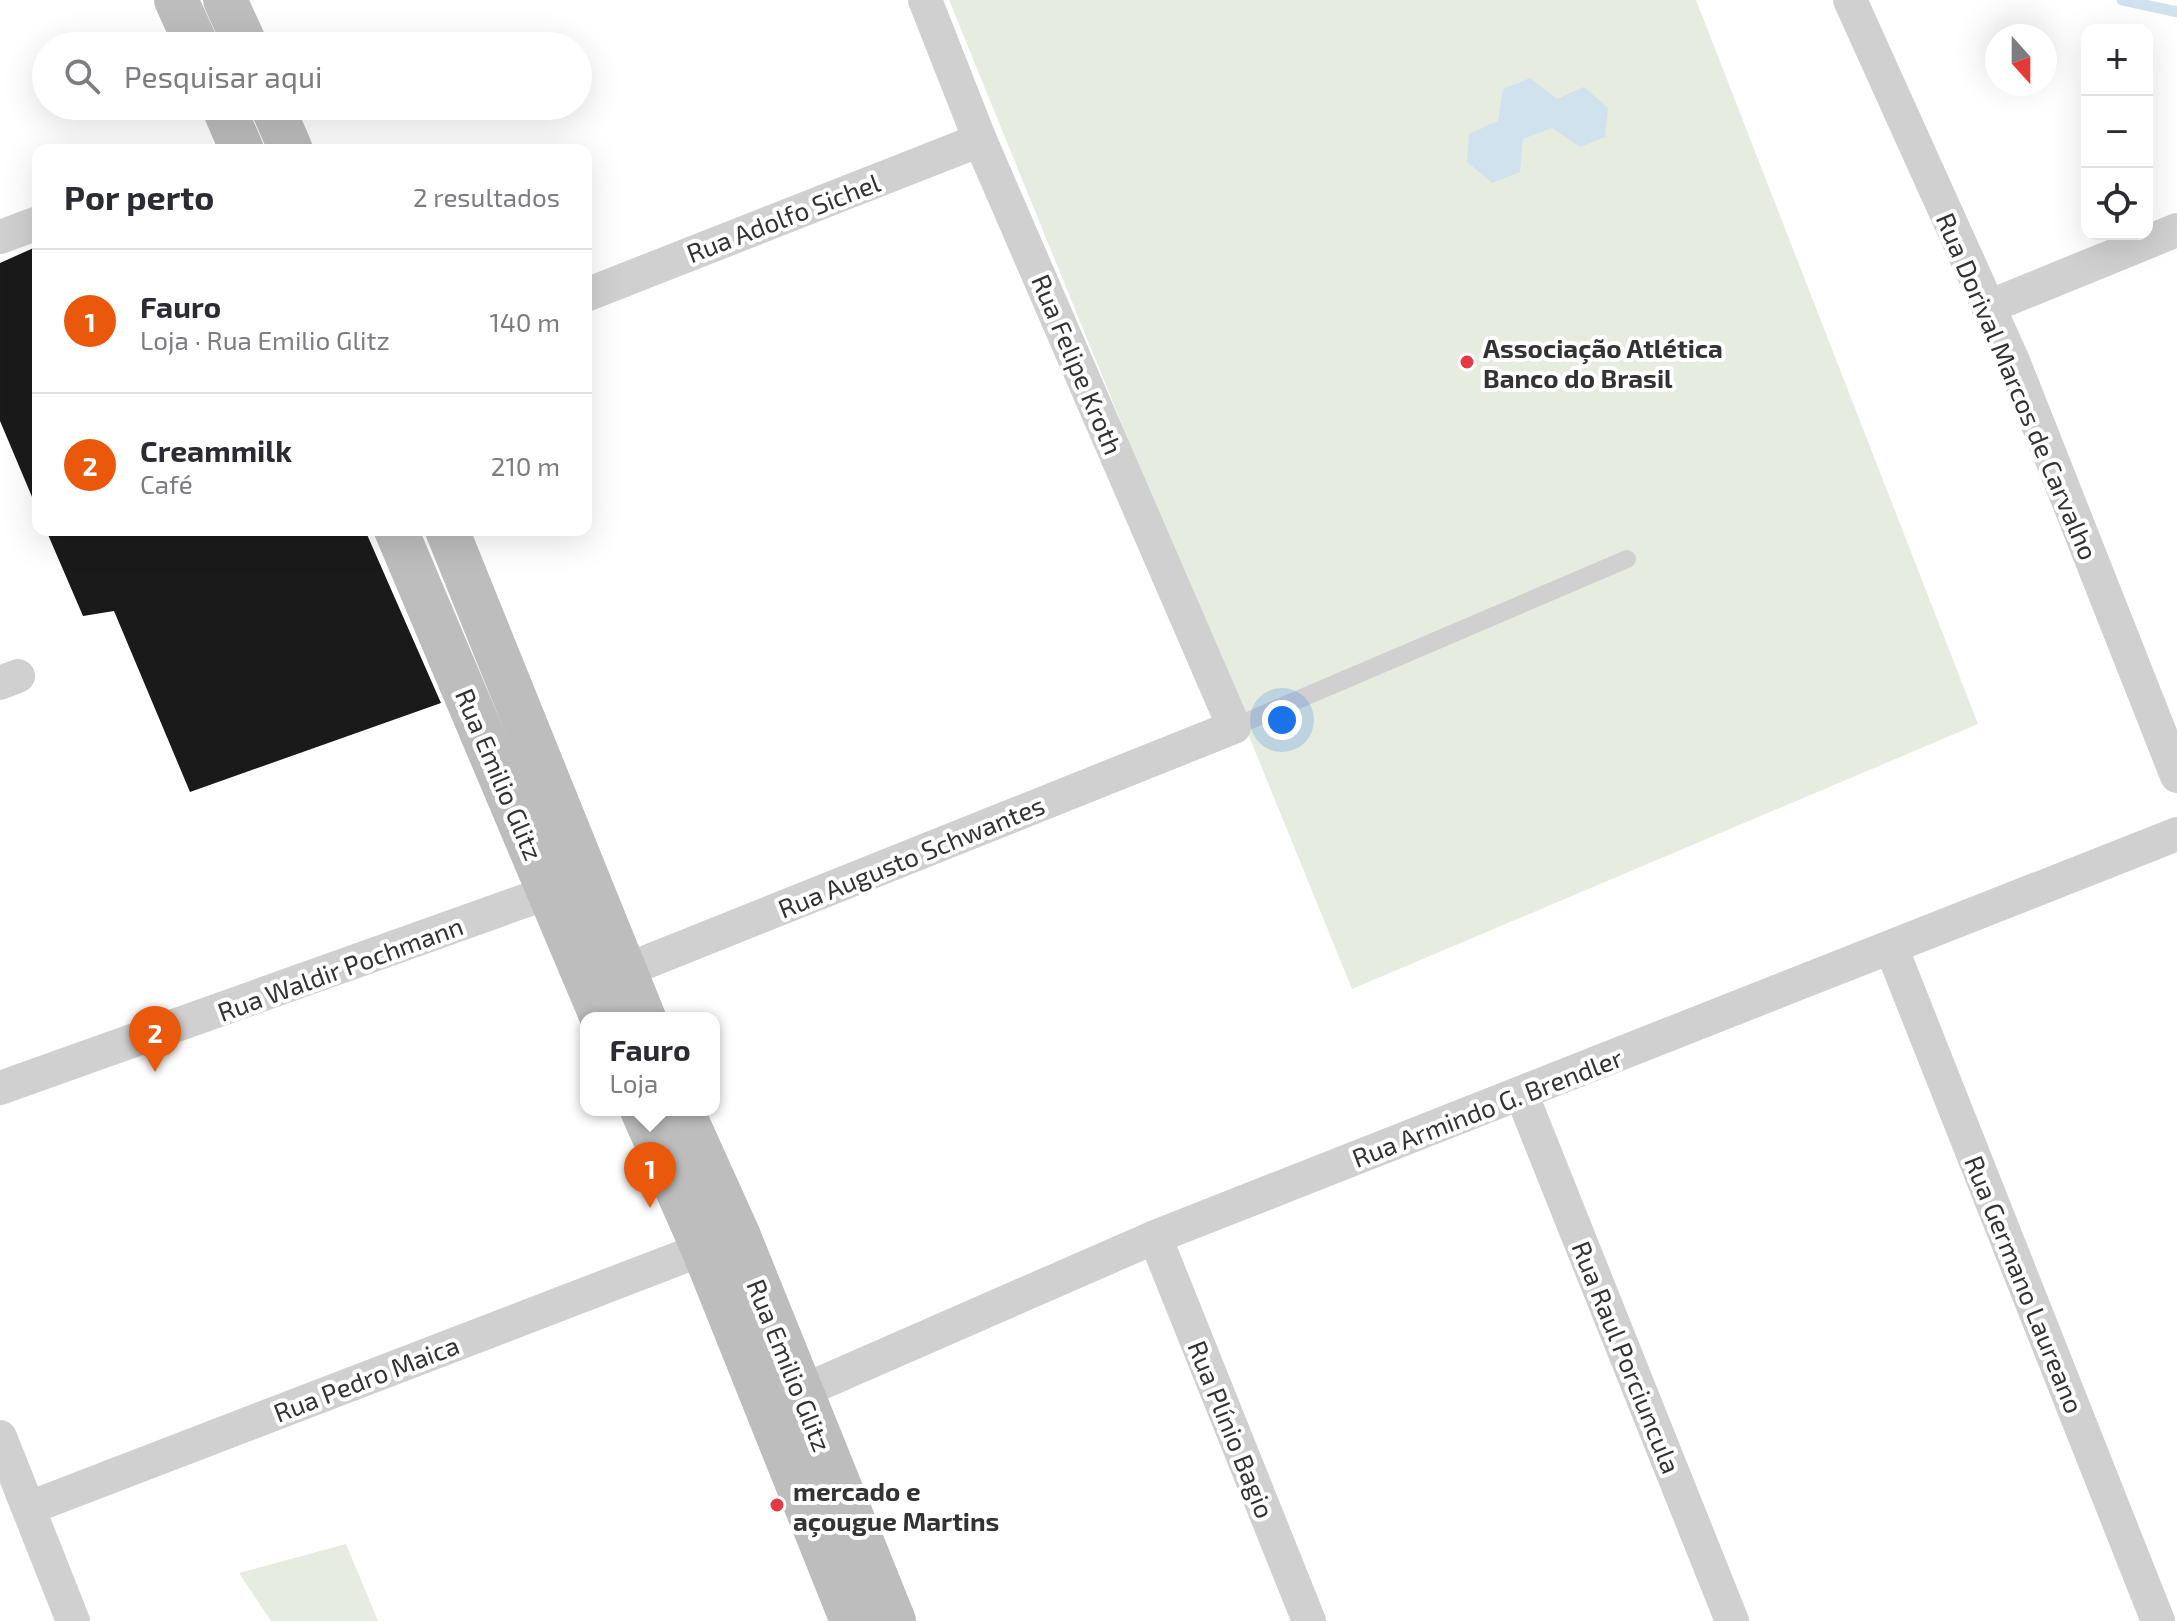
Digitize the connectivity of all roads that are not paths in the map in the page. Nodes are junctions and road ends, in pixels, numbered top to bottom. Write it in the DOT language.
graph roads {
  1 [pos="176,0"];
  2 [pos="225,0"];
  3 [pos="925,0"];
  4 [pos="1850,0"];
  5 [pos="191,32"];
  6 [pos="240,32"];
  7 [pos="228,120"];
  8 [pos="282,128"];
  9 [pos="980,140"];
  10 [pos="236,144"];
  11 [pos="248,144"];
  12 [pos="32,225"];
  13 [pos="2177,230"];
  14 [pos="0,237"];
  15 [pos="592,293"];
  16 [pos="1988,307"];
  17 [pos="399,536"];
  18 [pos="449,536"];
  19 [pos="1627,559"];
  20 [pos="1234,727"];
  21 [pos="2177,776"];
  22 [pos="2177,834"];
  23 [pos="569,885"];
  24 [pos="1891,947"];
  25 [pos="605,993"];
  26 [pos="635,1012"];
  27 [pos="0,1088"];
  28 [pos="1521,1093"];
  29 [pos="645,1116"];
  30 [pos="685,1116"];
  31 [pos="1155,1237"];
  32 [pos="703,1249"];
  33 [pos="785,1399"];
  34 [pos="0,1437"];
  35 [pos="29,1508"];
  36 [pos="863,1616"];
  37 [pos="73,1621"];
  38 [pos="1309,1621"];
  39 [pos="1732,1621"];
  40 [pos="2158,1621"];
  1 -- 5 [label="main road"];
  2 -- 6 [label="main road"];
  3 -- 9 [label="street, Rua Felipe Kroth"];
  4 -- 16 [label="street, Rua Dorival Marcos de Carvalho"];
  7 -- 10 [label="main road"];
  8 -- 11 [label="street"];
  9 -- 15 [label="street, Rua Adolfo Sichel"];
  9 -- 20 [label="street, Rua Felipe Kroth"];
  12 -- 14 [label="street"];
  13 -- 16 [label="street"];
  16 -- 21 [label="street, Rua Dorival Marcos de Carvalho"];
  17 -- 23 [label="main road, Rua Emilio Glitz"];
  18 -- 23 [label="main road, Rua Emilio Glitz"];
  19 -- 20 [label="lane"];
  20 -- 25 [label="street, Rua Augusto Schwantes"];
  22 -- 24 [label="street, Rua Armindo G. Brendler"];
  23 -- 25 [label="main road, Rua Emilio Glitz"];
  23 -- 27 [label="street, Rua Waldir Pochmann"];
  24 -- 28 [label="street, Rua Armindo G. Brendler"];
  24 -- 40 [label="street, Rua Germano Laureano"];
  25 -- 26 [label="main road, Rua Emilio Glitz"];
  28 -- 31 [label="street, Rua Armindo G. Brendler"];
  28 -- 39 [label="street, Rua Raul Porciuncula"];
  29 -- 32 [label="main road, Rua Emilio Glitz"];
  30 -- 33 [label="main road, Rua Emilio Glitz"];
  31 -- 33 [label="street, Rua Armindo G. Brendler"];
  31 -- 38 [label="street, Rua Plínio Bagio"];
  32 -- 33 [label="main road, Rua Emilio Glitz"];
  32 -- 35 [label="street, Rua Pedro Maica"];
  33 -- 36 [label="main road, Rua Emilio Glitz"];
  34 -- 35 [label="street"];
  35 -- 37 [label="street"];
}
